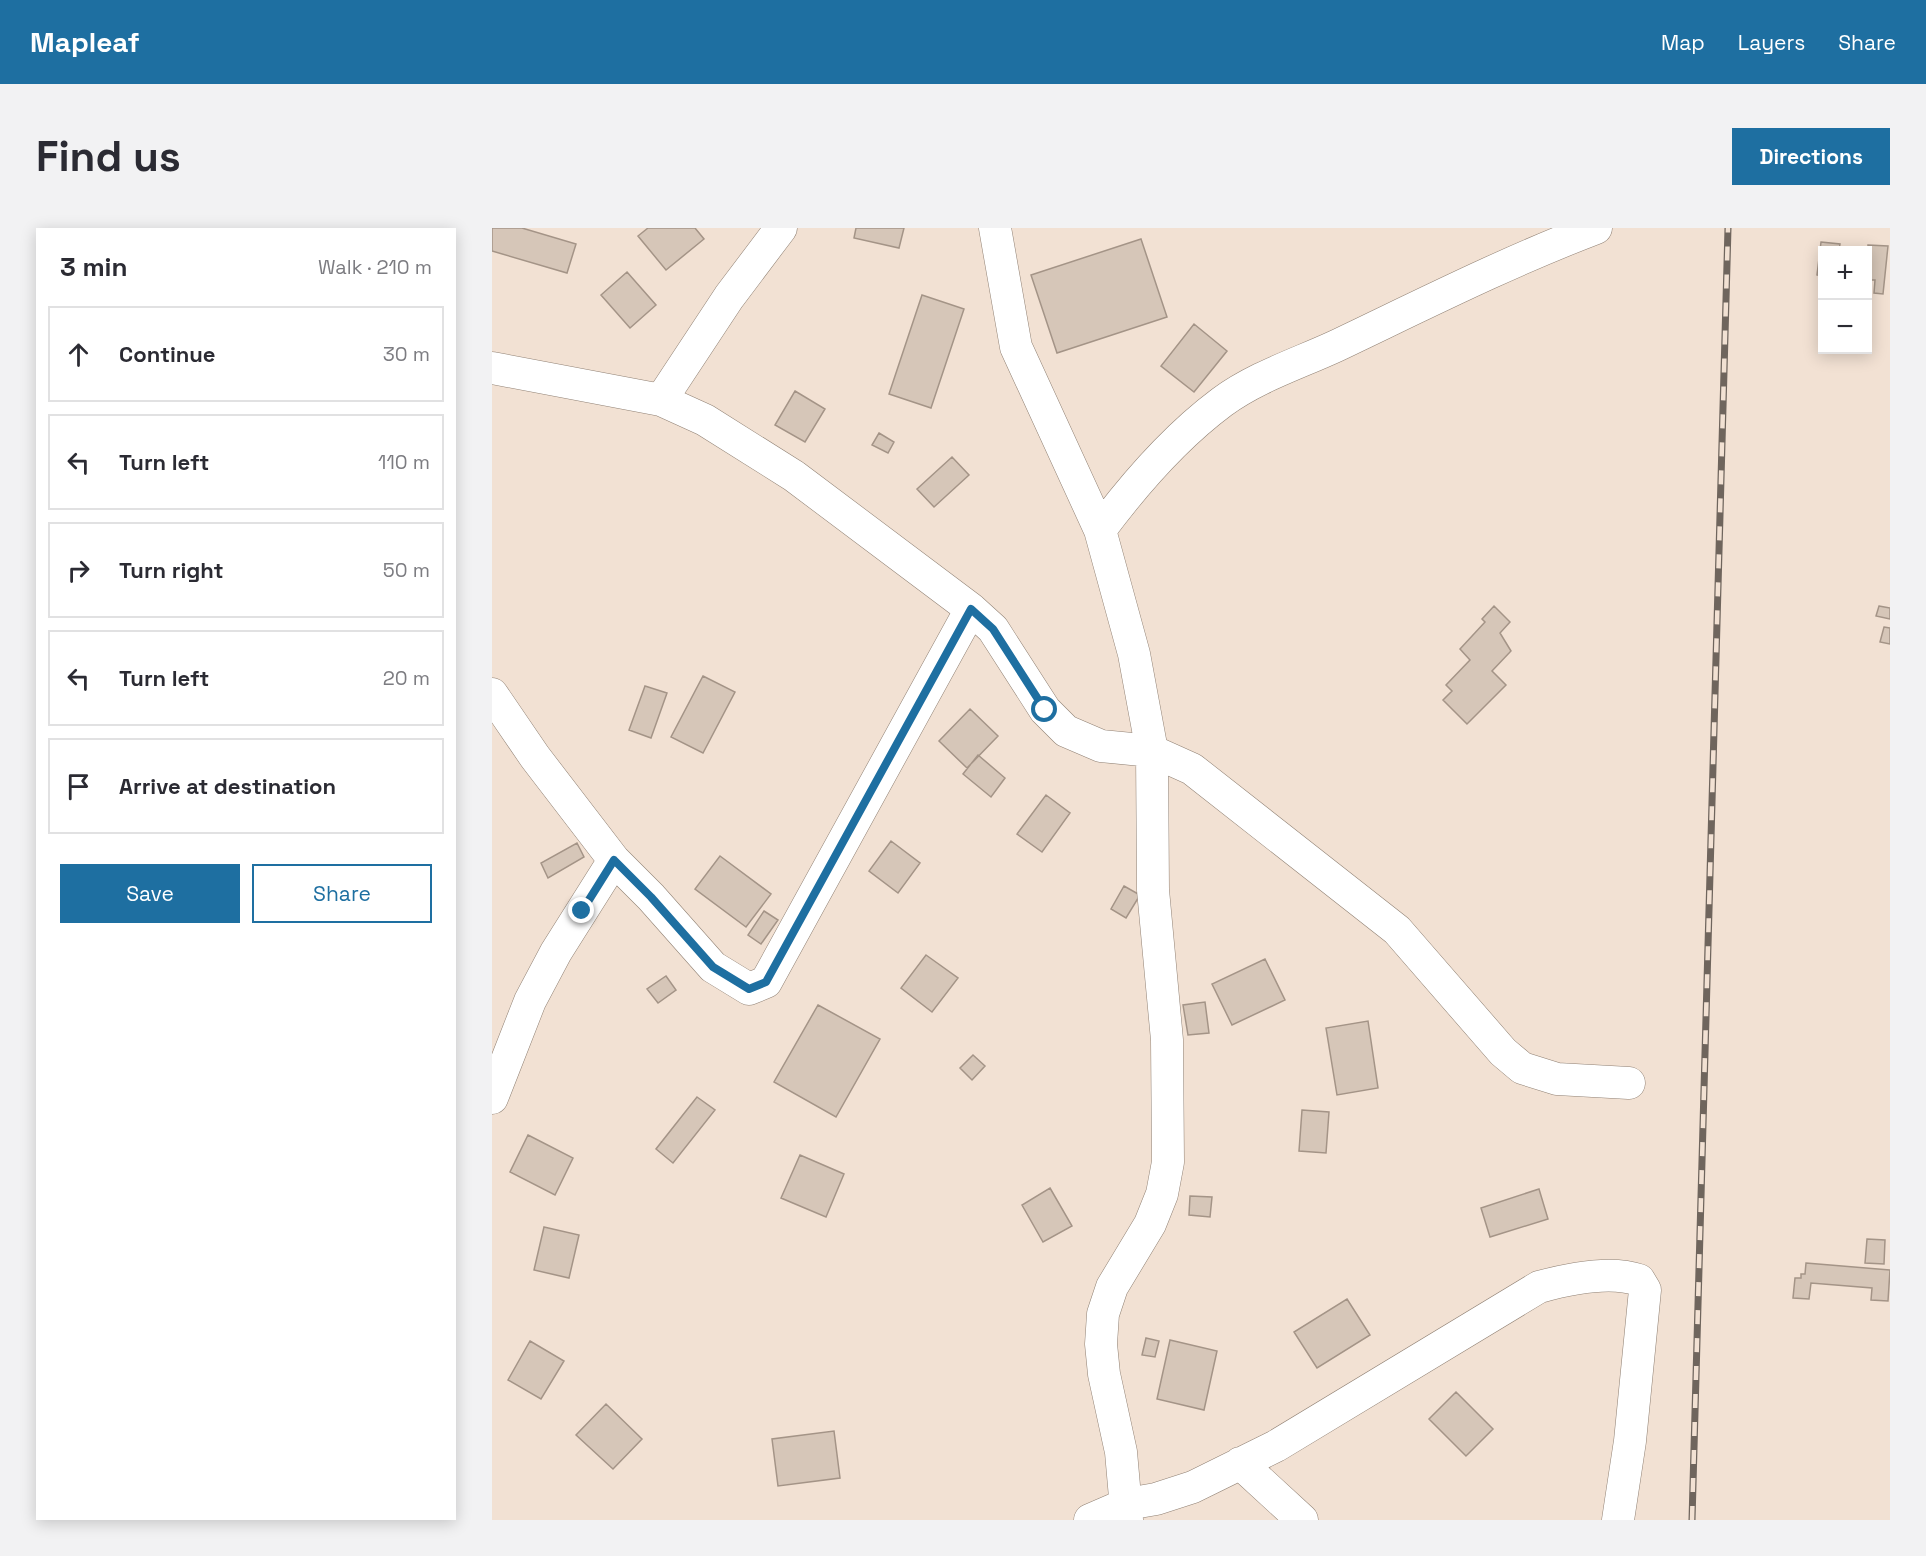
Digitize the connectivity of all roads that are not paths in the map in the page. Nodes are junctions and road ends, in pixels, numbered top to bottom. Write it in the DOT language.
graph roads {
  1 [pos="781,228"];
  2 [pos="995,228"];
  3 [pos="1596,228"];
  4 [pos="492,368"];
  5 [pos="661,400"];
  6 [pos="1100,530"];
  7 [pos="971,609"];
  8 [pos="492,694"];
  9 [pos="1152,751"];
  10 [pos="614,860"];
  11 [pos="1629,1083"];
  12 [pos="492,1098"];
  13 [pos="1240,1463"];
  14 [pos="1127,1512"];
  15 [pos="1090,1520"];
  16 [pos="1302,1520"];
  17 [pos="1618,1520"];
  1 -- 5 [label="street"];
  2 -- 6 [label="street"];
  3 -- 6 [label="street"];
  4 -- 5 [label="street"];
  5 -- 7 [label="street"];
  6 -- 9 [label="street"];
  7 -- 9 [label="street"];
  7 -- 10 [label="street"];
  8 -- 10 [label="street"];
  9 -- 11 [label="street"];
  9 -- 14 [label="street"];
  10 -- 12 [label="street"];
  13 -- 14 [label="street"];
  13 -- 16 [label="street"];
  13 -- 17 [label="street"];
  14 -- 15 [label="street"];
}
